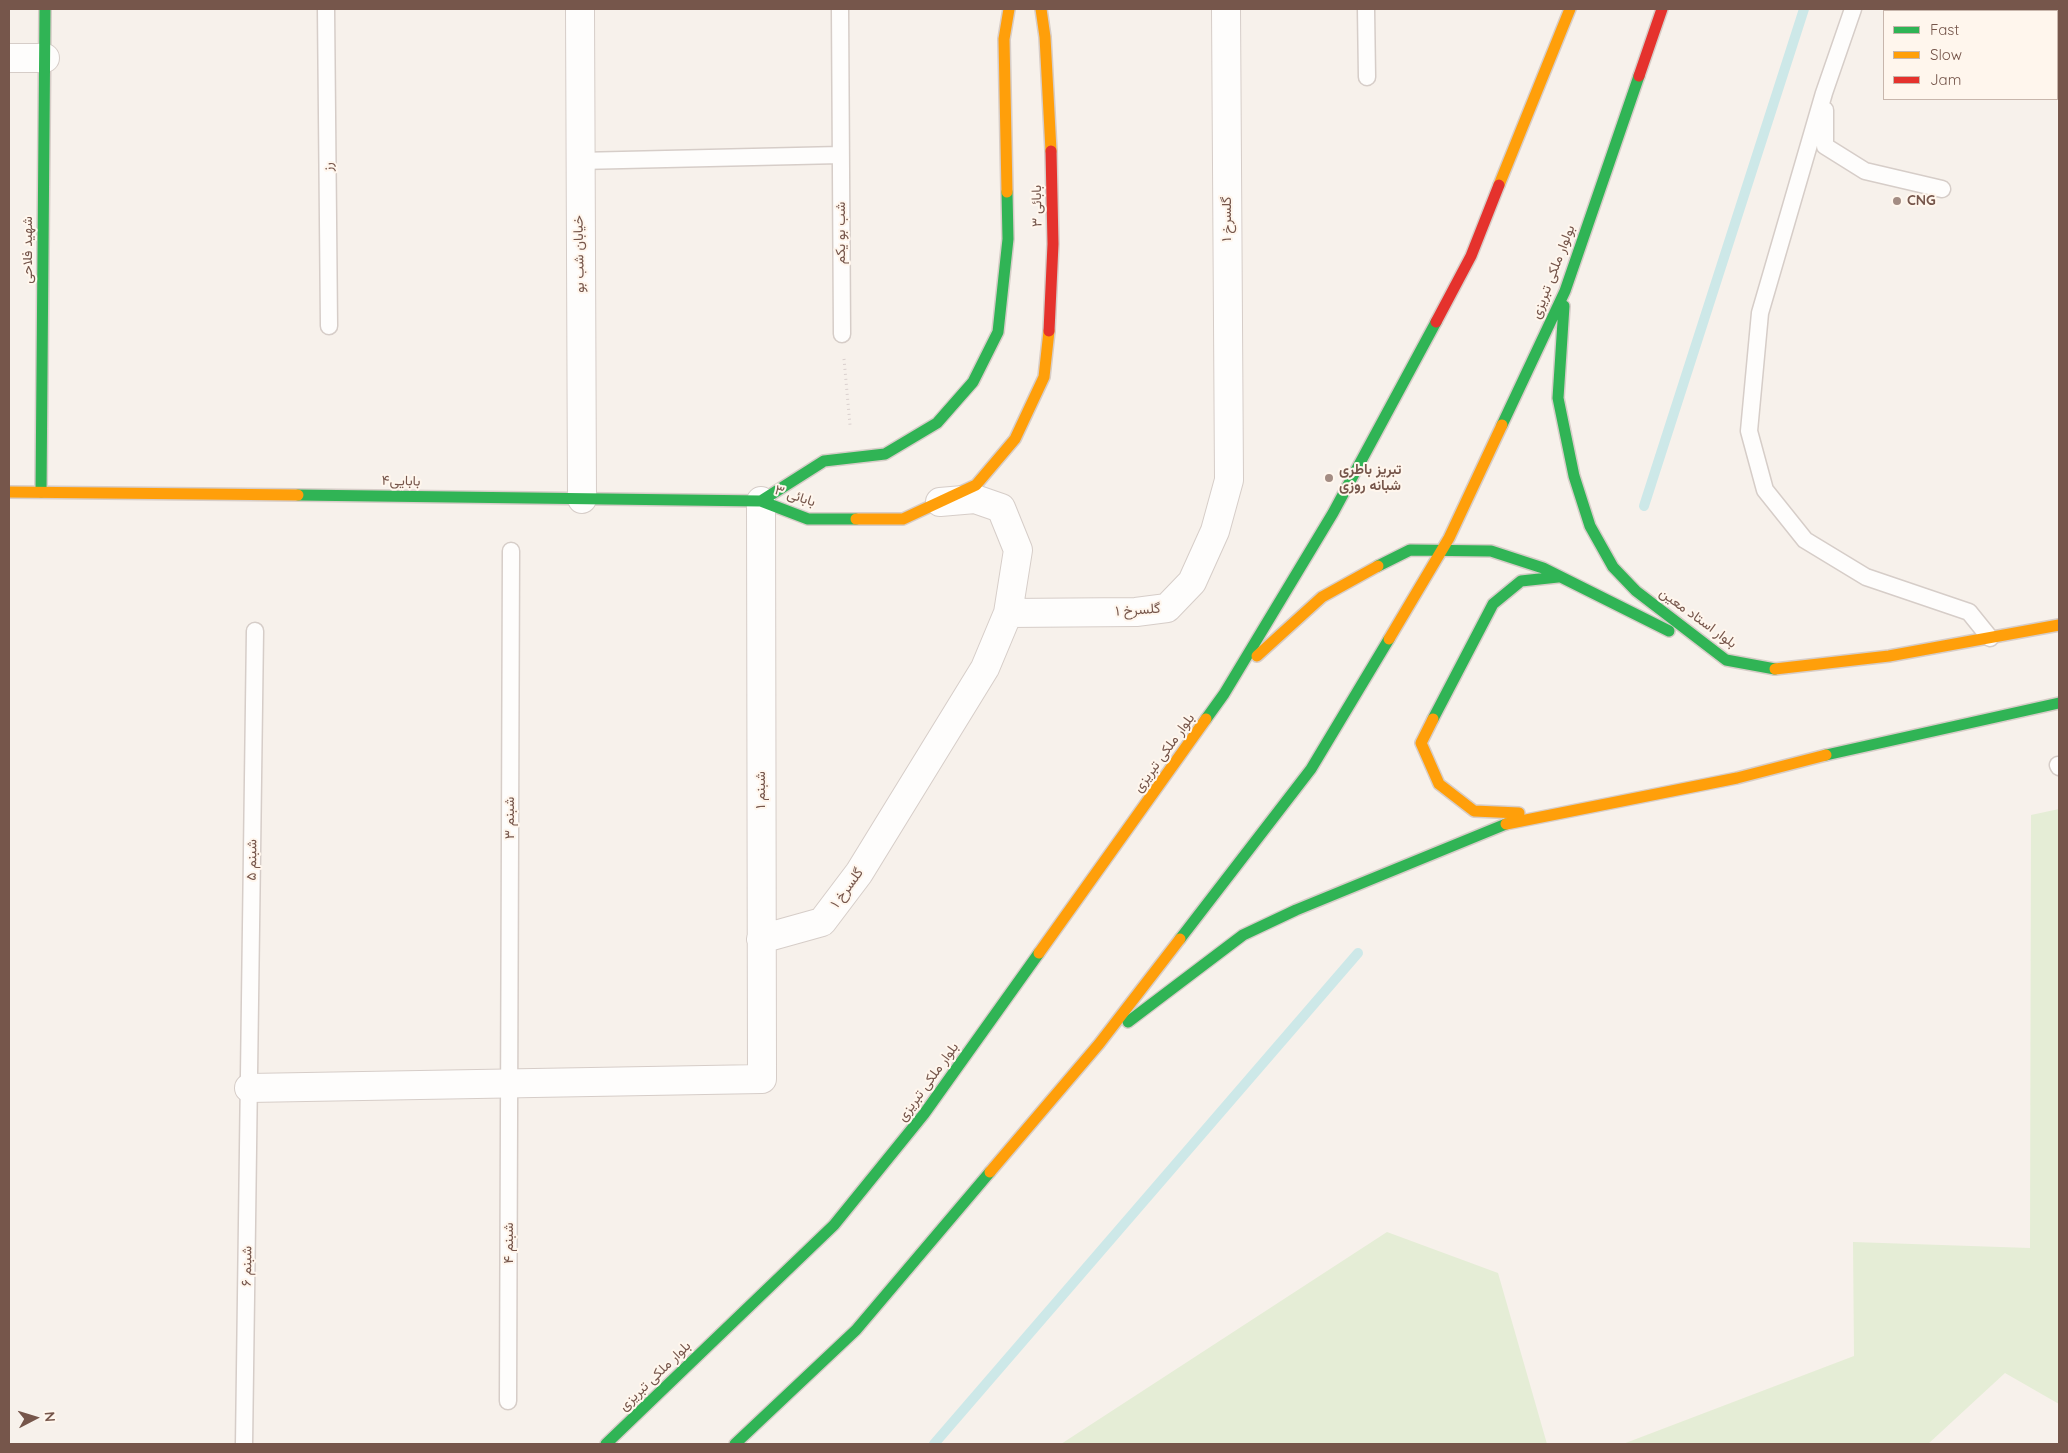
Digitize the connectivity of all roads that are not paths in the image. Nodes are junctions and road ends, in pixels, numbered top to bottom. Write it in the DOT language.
graph roads {
  1 [pos="45,9"];
  2 [pos="326,9"];
  3 [pos="580,9"];
  4 [pos="840,9"];
  5 [pos="1009,9"];
  6 [pos="1041,9"];
  7 [pos="1226,9"];
  8 [pos="1366,9"];
  9 [pos="1570,9"];
  10 [pos="1662,9"];
  11 [pos="1853,9"];
  12 [pos="9,58"];
  13 [pos="45,58"];
  14 [pos="1367,77"];
  15 [pos="1824,93"];
  16 [pos="840,155"];
  17 [pos="578,161"];
  18 [pos="1942,189"];
  19 [pos="1565,291"];
  20 [pos="329,326"];
  21 [pos="842,334"];
  22 [pos="9,492"];
  23 [pos="41,492"];
  24 [pos="582,499"];
  25 [pos="761,500"];
  26 [pos="940,502"];
  27 [pos="511,551"];
  28 [pos="1560,576"];
  29 [pos="1008,613"];
  30 [pos="2059,625"];
  31 [pos="255,631"];
  32 [pos="1990,638"];
  33 [pos="1726,660"];
  34 [pos="1237,674"];
  35 [pos="2059,703"];
  36 [pos="1559,815"];
  37 [pos="761,939"];
  38 [pos="1099,1044"];
  39 [pos="509,1084"];
  40 [pos="249,1088"];
  41 [pos="508,1401"];
  42 [pos="244,1444"];
  43 [pos="606,1444"];
  44 [pos="735,1444"];
  1 -- 13 [label="main road, شهید فلاحی"];
  2 -- 20 [label="lane, رز"];
  3 -- 17 [label="street, خیابان شب بو"];
  4 -- 16 [label="lane, شب بو یکم"];
  5 -- 25 [label="main road, بابائی ۳"];
  6 -- 26 [label="main road, بابائی ۳"];
  7 -- 29 [label="street, گلسرخ ۱"];
  8 -- 14 [label="lane"];
  9 -- 34 [label="main road"];
  10 -- 19 [label="main road, بولوار ملکی تبریزی"];
  11 -- 15 [label="lane"];
  12 -- 13 [label="street"];
  13 -- 23 [label="main road, شهید فلاحی"];
  15 -- 18 [label="lane"];
  15 -- 32 [label="lane"];
  16 -- 17 [label="lane"];
  16 -- 21 [label="lane, شب بو یکم"];
  17 -- 24 [label="street, خیابان شب بو"];
  19 -- 33 [label="main road, بلوار استاد معین"];
  19 -- 38 [label="main road, بولوار ملکی تبریزی"];
  22 -- 23 [label="main road, بابایی۴"];
  23 -- 24 [label="main road, بابایی۴"];
  24 -- 25 [label="main road, بابایی۴"];
  25 -- 26 [label="main road, بابائی ۳"];
  25 -- 37 [label="street, شبنم ۱"];
  26 -- 29 [label="street"];
  27 -- 39 [label="lane, شبنم ۳"];
  28 -- 33 [label="main road"];
  28 -- 34 [label="main road"];
  28 -- 36 [label="main road"];
  29 -- 37 [label="street, گلسرخ ۱"];
  30 -- 32 [label="main road, بلوار استاد معین"];
  31 -- 40 [label="lane, شبنم ۵"];
  32 -- 33 [label="main road, بلوار استاد معین"];
  34 -- 43 [label="main road, بلوار ملکى تبریزى"];
  35 -- 36 [label="main road"];
  36 -- 38 [label="main road"];
  37 -- 39 [label="street, شبنم ۱"];
  38 -- 44 [label="main road"];
  39 -- 40 [label="street"];
  39 -- 41 [label="lane, شبنم ۴"];
  40 -- 42 [label="lane, شبنم ۶"];
}
